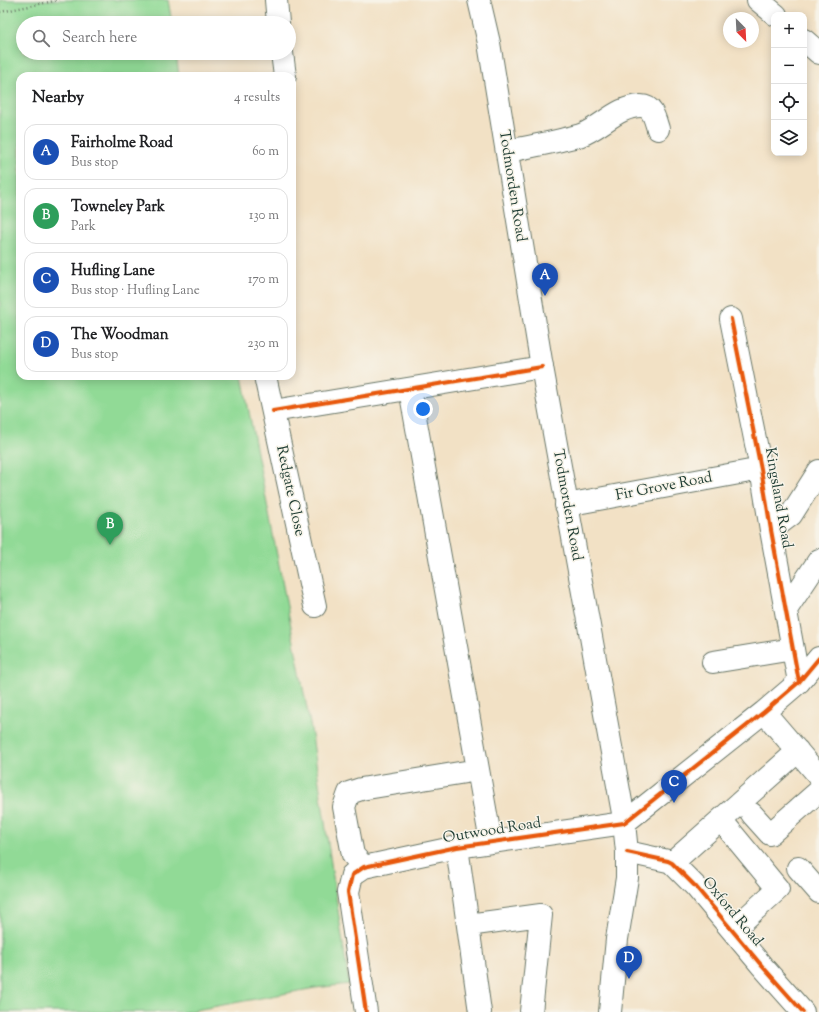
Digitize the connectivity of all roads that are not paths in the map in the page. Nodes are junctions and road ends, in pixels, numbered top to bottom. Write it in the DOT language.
graph roads {
  1 [pos="276,0"];
  2 [pos="479,0"];
  3 [pos="758,0"];
  4 [pos="772,12"];
  5 [pos="277,16"];
  6 [pos="807,43"];
  7 [pos="819,53"];
  8 [pos="283,60"];
  9 [pos="284,72"];
  10 [pos="658,129"];
  11 [pos="507,151"];
  12 [pos="731,319"];
  13 [pos="542,367"];
  14 [pos="266,380"];
  15 [pos="410,389"];
  16 [pos="273,411"];
  17 [pos="761,469"];
  18 [pos="819,471"];
  19 [pos="566,506"];
  20 [pos="771,530"];
  21 [pos="819,560"];
  22 [pos="315,606"];
  23 [pos="786,610"];
  24 [pos="793,649"];
  25 [pos="819,658"];
  26 [pos="713,662"];
  27 [pos="799,682"];
  28 [pos="764,712"];
  29 [pos="798,751"];
  30 [pos="478,770"];
  31 [pos="819,776"];
  32 [pos="819,791"];
  33 [pos="752,814"];
  34 [pos="721,820"];
  35 [pos="624,823"];
  36 [pos="492,842"];
  37 [pos="457,848"];
  38 [pos="627,852"];
  39 [pos="672,863"];
  40 [pos="364,867"];
  41 [pos="798,868"];
  42 [pos="819,892"];
  43 [pos="468,925"];
  44 [pos="733,930"];
  45 [pos="366,1012"];
  46 [pos="480,1012"];
  47 [pos="531,1012"];
  48 [pos="610,1012"];
  49 [pos="803,1012"];
  1 -- 5 [label="main road"];
  2 -- 11 [label="main road, Todmorden Road"];
  3 -- 4 [label="main road"];
  6 -- 7 [label="main road"];
  8 -- 9 [label="main road"];
  10 -- 11 [label="main road"];
  11 -- 13 [label="main road, Todmorden Road"];
  12 -- 17 [label="main road, Kingsland Road"];
  13 -- 15 [label="main road"];
  13 -- 19 [label="main road, Todmorden Road"];
  14 -- 16 [label="main road, Redgate Close"];
  15 -- 16 [label="main road"];
  15 -- 30 [label="main road"];
  16 -- 22 [label="main road, Redgate Close"];
  17 -- 19 [label="main road, Fir Grove Road"];
  17 -- 20 [label="main road, Kingsland Road"];
  18 -- 20 [label="main road"];
  19 -- 35 [label="main road, Todmorden Road"];
  20 -- 23 [label="main road, Kingsland Road"];
  21 -- 23 [label="main road"];
  23 -- 24 [label="main road, Kingsland Road"];
  24 -- 26 [label="main road"];
  24 -- 27 [label="main road, Kingsland Road"];
  25 -- 27 [label="main road"];
  27 -- 28 [label="main road"];
  28 -- 29 [label="main road"];
  28 -- 35 [label="main road"];
  29 -- 31 [label="main road"];
  29 -- 34 [label="main road"];
  30 -- 36 [label="main road"];
  30 -- 40 [label="main road"];
  32 -- 33 [label="main road"];
  34 -- 39 [label="main road"];
  34 -- 44 [label="main road"];
  35 -- 36 [label="main road, Outwood Road"];
  35 -- 38 [label="main road, Todmorden Road"];
  36 -- 37 [label="main road, Outwood Road"];
  37 -- 40 [label="main road, Outwood Road"];
  37 -- 43 [label="main road"];
  38 -- 39 [label="main road, Oxford Road"];
  38 -- 48 [label="main road, Todmorden Road"];
  39 -- 44 [label="main road, Oxford Road"];
  40 -- 45 [label="main road"];
  41 -- 42 [label="main road"];
  43 -- 46 [label="main road"];
  43 -- 47 [label="main road"];
  44 -- 49 [label="main road, Oxford Road"];
}
